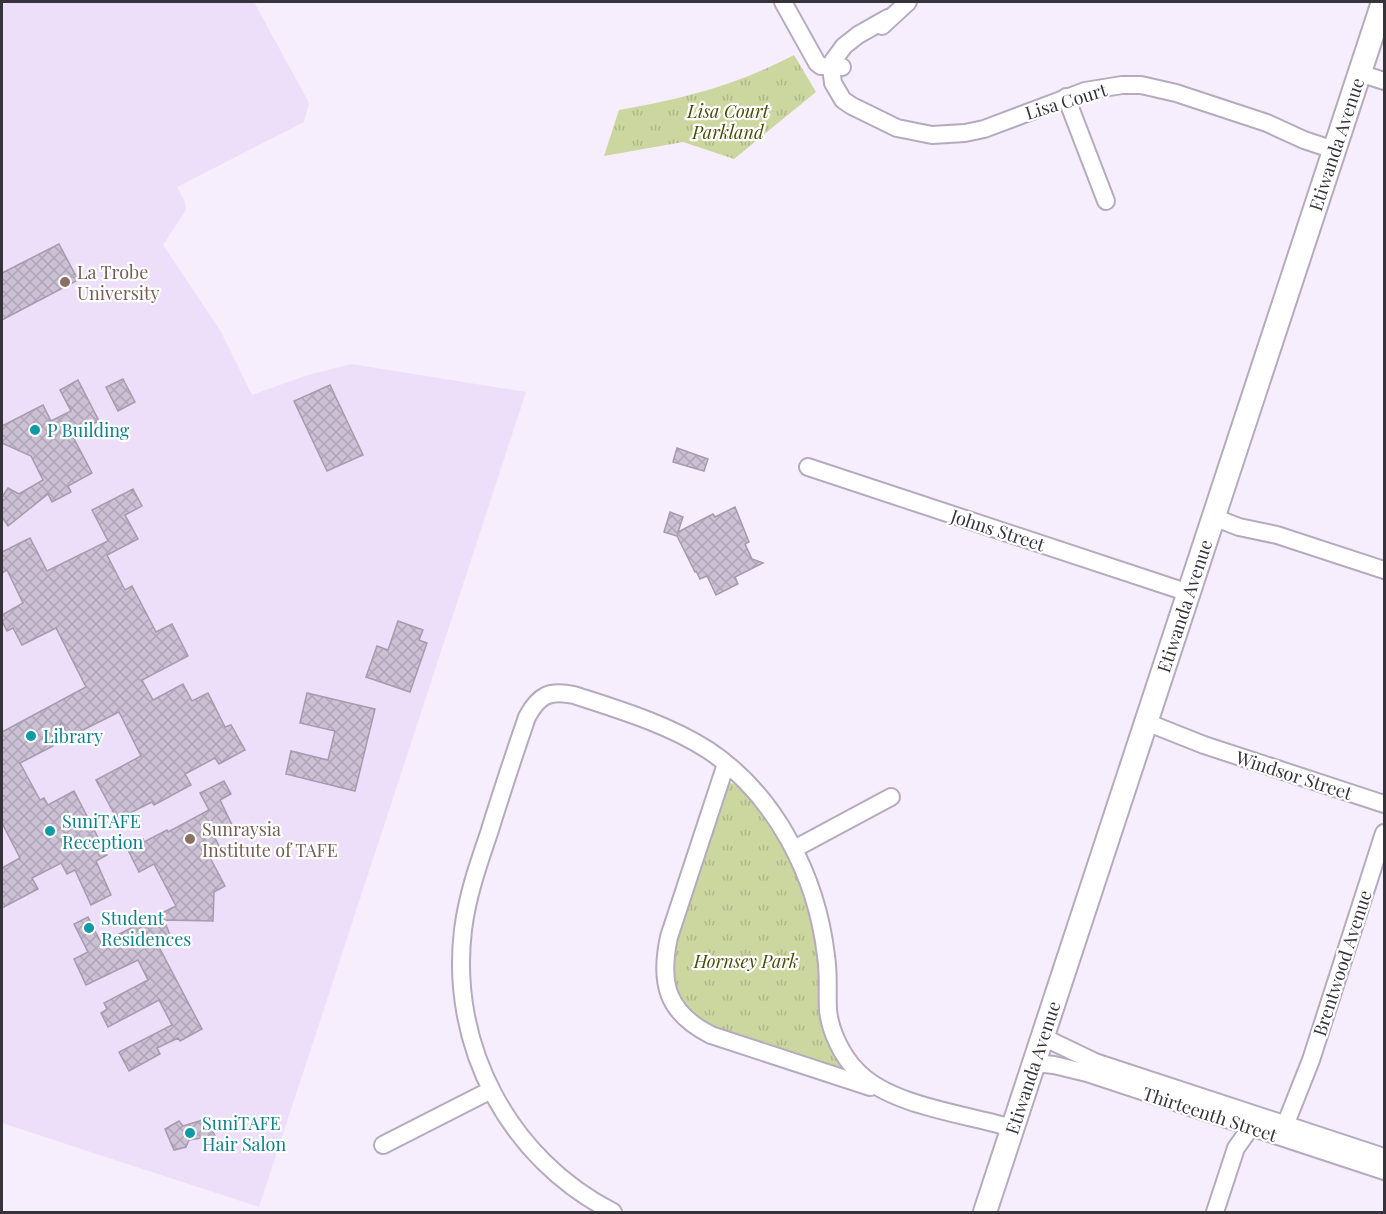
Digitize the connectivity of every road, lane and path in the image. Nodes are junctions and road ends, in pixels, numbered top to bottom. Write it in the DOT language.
graph roads {
  1 [pos="783,2"];
  2 [pos="908,2"];
  3 [pos="1383,2"];
  4 [pos="836,65"];
  5 [pos="1361,69"];
  6 [pos="1384,71"];
  7 [pos="1384,81"];
  8 [pos="1066,98"];
  9 [pos="1336,144"];
  10 [pos="1106,201"];
  11 [pos="808,467"];
  12 [pos="1215,513"];
  13 [pos="1384,570"];
  14 [pos="1189,593"];
  15 [pos="1145,726"];
  16 [pos="726,764"];
  17 [pos="891,797"];
  18 [pos="1384,804"];
  19 [pos="1384,833"];
  20 [pos="794,849"];
  21 [pos="1043,1037"];
  22 [pos="1035,1063"];
  23 [pos="491,1090"];
  24 [pos="885,1092"];
  25 [pos="1246,1118"];
  26 [pos="1288,1132"];
  27 [pos="1011,1133"];
  28 [pos="383,1145"];
  29 [pos="1384,1157"];
  30 [pos="1384,1171"];
  31 [pos="613,1212"];
  32 [pos="985,1212"];
  33 [pos="1215,1212"];
  1 -- 4 [label="street"];
  2 -- 4 [label="street"];
  3 -- 5 [label="street, Etiwanda Avenue"];
  4 -- 8 [label="street, Lisa Court"];
  5 -- 6 [label="street"];
  5 -- 7 [label="street"];
  5 -- 9 [label="street, Etiwanda Avenue"];
  8 -- 9 [label="street, Lisa Court"];
  8 -- 10 [label="street"];
  9 -- 12 [label="street, Etiwanda Avenue"];
  11 -- 14 [label="street, Johns Street"];
  12 -- 13 [label="street"];
  12 -- 14 [label="street, Etiwanda Avenue"];
  14 -- 15 [label="street, Etiwanda Avenue"];
  15 -- 18 [label="street, Windsor Street"];
  15 -- 21 [label="street, Etiwanda Avenue"];
  16 -- 20 [label="street"];
  16 -- 23 [label="street"];
  16 -- 24 [label="street"];
  17 -- 20 [label="street"];
  19 -- 26 [label="street, Brentwood Avenue"];
  20 -- 24 [label="street"];
  21 -- 22 [label="street, Etiwanda Avenue"];
  21 -- 25 [label="street, Thirteenth Street"];
  22 -- 25 [label="street, Thirteenth Street"];
  22 -- 27 [label="street, Etiwanda Avenue"];
  23 -- 28 [label="street"];
  23 -- 31 [label="street"];
  24 -- 27 [label="street"];
  25 -- 26 [label="street, Thirteenth Street"];
  25 -- 33 [label="street"];
  26 -- 29 [label="street, Thirteenth Street"];
  26 -- 30 [label="street, Thirteenth Street"];
  27 -- 32 [label="street, Etiwanda Avenue"];
}
